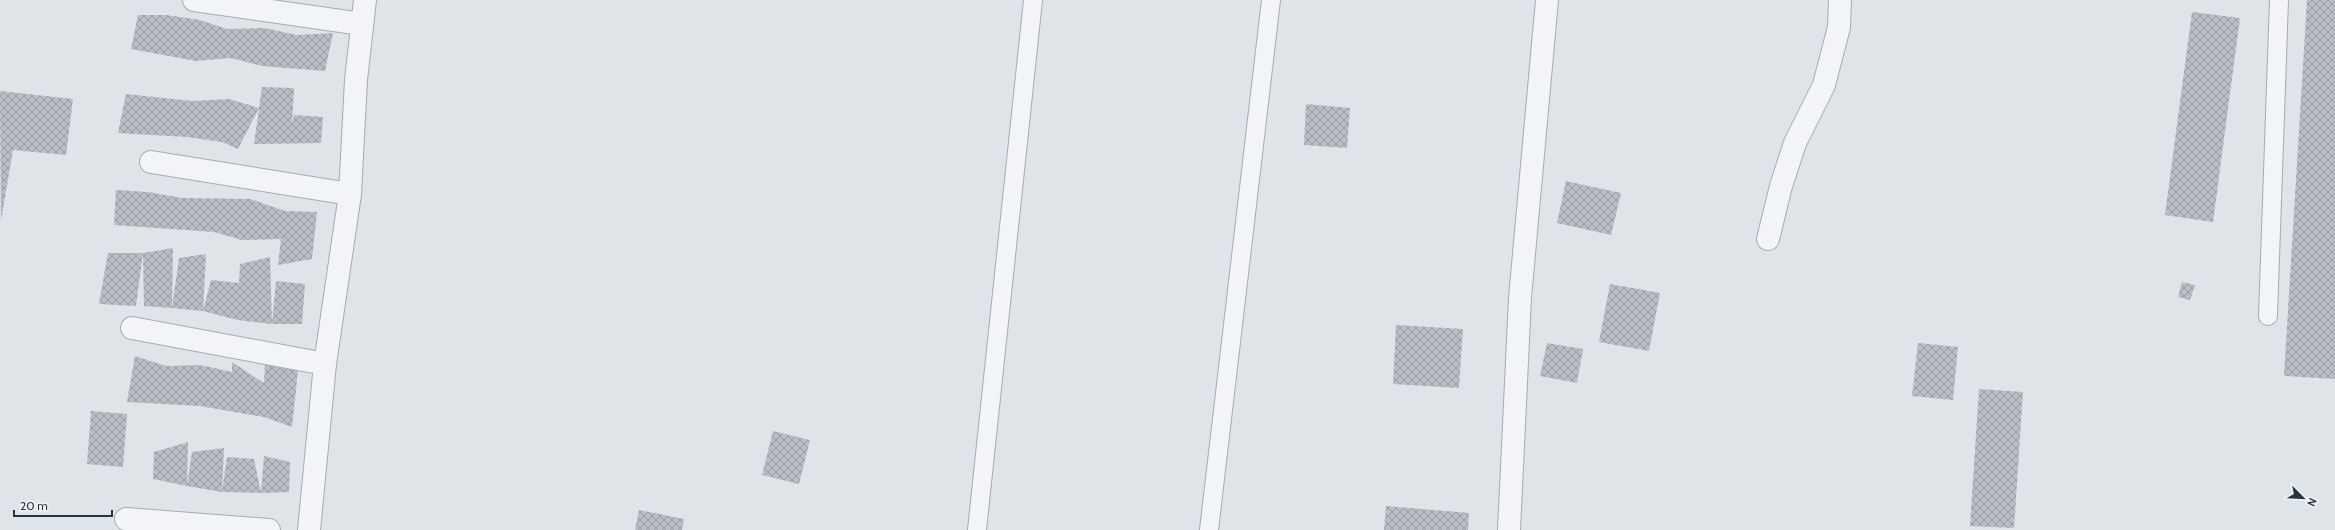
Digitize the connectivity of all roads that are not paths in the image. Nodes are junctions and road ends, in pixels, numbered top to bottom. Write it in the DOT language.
graph roads {
  1 [pos="194,0"];
  2 [pos="365,0"];
  3 [pos="1033,0"];
  4 [pos="1271,0"];
  5 [pos="1547,0"];
  6 [pos="1840,0"];
  7 [pos="2279,0"];
  8 [pos="362,24"];
  9 [pos="151,162"];
  10 [pos="350,194"];
  11 [pos="1768,239"];
  12 [pos="2268,316"];
  13 [pos="132,328"];
  14 [pos="325,364"];
  15 [pos="126,519"];
  16 [pos="269,530"];
  17 [pos="309,530"];
  18 [pos="977,530"];
  19 [pos="1209,530"];
  20 [pos="1509,530"];
  1 -- 8 [label="street"];
  2 -- 8 [label="street"];
  3 -- 18 [label="lane"];
  4 -- 19 [label="lane"];
  5 -- 20 [label="street"];
  6 -- 11 [label="street"];
  7 -- 12 [label="lane"];
  8 -- 10 [label="street"];
  9 -- 10 [label="street"];
  10 -- 14 [label="street"];
  13 -- 14 [label="street"];
  14 -- 17 [label="street"];
  15 -- 16 [label="street"];
}
